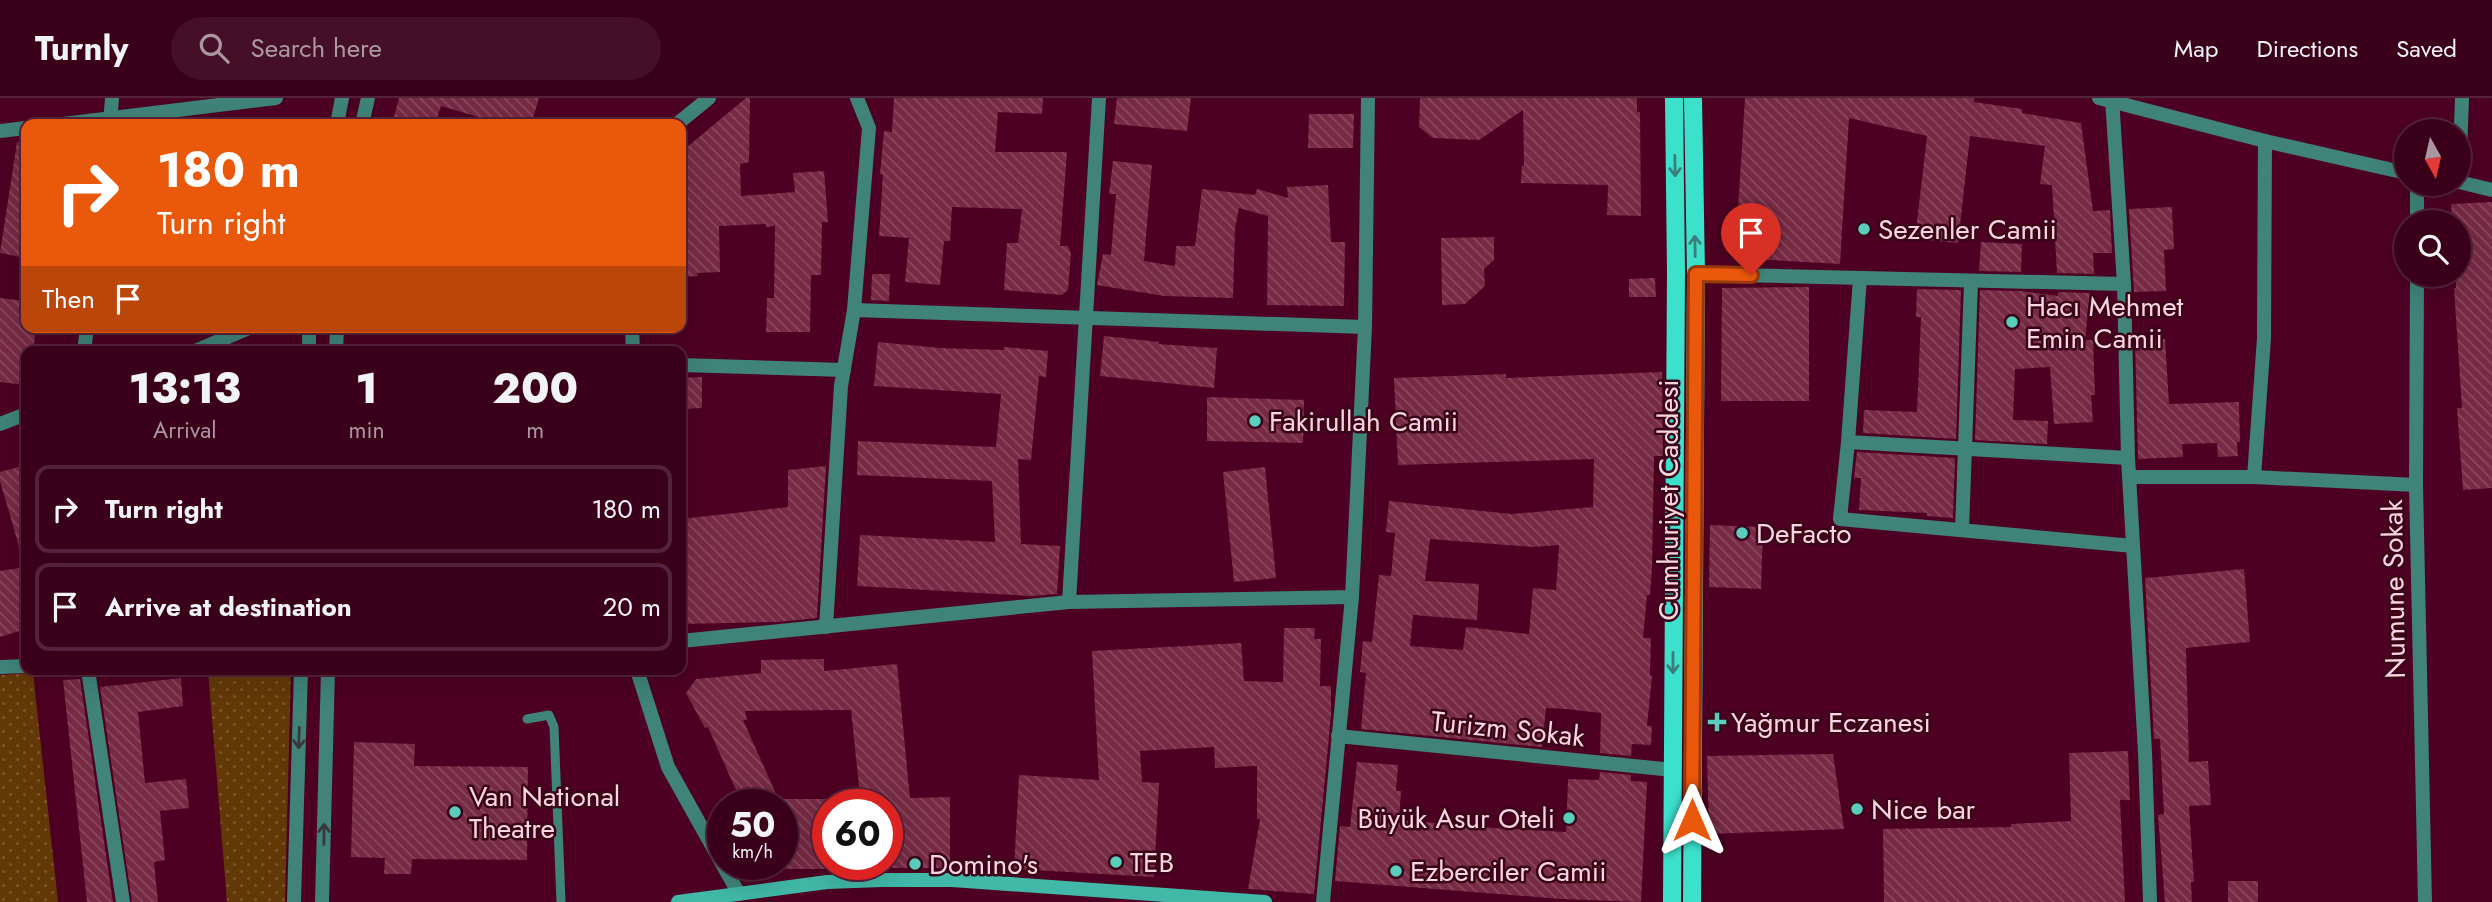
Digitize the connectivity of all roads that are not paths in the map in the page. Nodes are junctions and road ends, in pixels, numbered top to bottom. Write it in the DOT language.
graph roads {
  1 [pos="112,98"];
  2 [pos="276,98"];
  3 [pos="342,98"];
  4 [pos="368,98"];
  5 [pos="709,98"];
  6 [pos="857,98"];
  7 [pos="1099,98"];
  8 [pos="1368,98"];
  9 [pos="1674,98"];
  10 [pos="1693,98"];
  11 [pos="2462,98"];
  12 [pos="2108,99"];
  13 [pos="111,119"];
  14 [pos="132,119"];
  15 [pos="338,119"];
  16 [pos="363,119"];
  17 [pos="683,119"];
  18 [pos="2461,119"];
  19 [pos="21,129"];
  20 [pos="0,131"];
  21 [pos="2265,141"];
  22 [pos="2394,170"];
  23 [pos="2471,185"];
  24 [pos="2492,190"];
  25 [pos="1696,274"];
  26 [pos="1860,278"];
  27 [pos="1970,282"];
  28 [pos="2124,284"];
  29 [pos="2417,287"];
  30 [pos="854,310"];
  31 [pos="1086,319"];
  32 [pos="1365,327"];
  33 [pos="237,333"];
  34 [pos="207,346"];
  35 [pos="686,365"];
  36 [pos="844,370"];
  37 [pos="21,416"];
  38 [pos="0,424"];
  39 [pos="1848,442"];
  40 [pos="1965,449"];
  41 [pos="2128,458"];
  42 [pos="2130,477"];
  43 [pos="2254,477"];
  44 [pos="2416,485"];
  45 [pos="1962,530"];
  46 [pos="2133,546"];
  47 [pos="1352,597"];
  48 [pos="1069,602"];
  49 [pos="826,627"];
  50 [pos="686,641"];
  51 [pos="21,666"];
  52 [pos="0,667"];
  53 [pos="89,675"];
  54 [pos="301,675"];
  55 [pos="328,675"];
  56 [pos="639,675"];
  57 [pos="527,719"];
  58 [pos="1338,736"];
  59 [pos="1672,770"];
  60 [pos="739,894"];
  61 [pos="123,902"];
  62 [pos="294,902"];
  63 [pos="322,902"];
  64 [pos="561,902"];
  65 [pos="678,902"];
  66 [pos="1265,902"];
  67 [pos="1323,902"];
  68 [pos="1672,902"];
  69 [pos="1692,902"];
  70 [pos="2150,902"];
  71 [pos="2425,902"];
  1 -- 13 [label="street"];
  2 -- 14 [label="street"];
  3 -- 15 [label="street"];
  4 -- 16 [label="street"];
  5 -- 17 [label="street"];
  6 -- 30 [label="street"];
  7 -- 31 [label="street"];
  8 -- 32 [label="street"];
  9 -- 59 [label="main road, Cumhuriyet Caddesi, one-way"];
  25 -- 10 [label="main road, Cumhuriyet Caddesi, one-way"];
  11 -- 18 [label="street"];
  12 -- 21 [label="street"];
  12 -- 28 [label="street"];
  19 -- 20 [label="street"];
  21 -- 22 [label="street"];
  21 -- 43 [label="street"];
  23 -- 24 [label="street"];
  25 -- 26 [label="street"];
  25 -- 69 [label="main road, Cumhuriyet Caddesi"];
  26 -- 27 [label="street"];
  26 -- 39 [label="street"];
  27 -- 28 [label="street"];
  27 -- 40 [label="street"];
  28 -- 41 [label="street"];
  29 -- 44 [label="street, Numune Sokak"];
  30 -- 31 [label="street"];
  30 -- 36 [label="street"];
  31 -- 32 [label="street"];
  31 -- 48 [label="street"];
  32 -- 47 [label="street"];
  33 -- 34 [label="street"];
  35 -- 36 [label="street"];
  36 -- 49 [label="street"];
  37 -- 38 [label="street"];
  39 -- 40 [label="street"];
  39 -- 45 [label="street"];
  40 -- 41 [label="street"];
  40 -- 45 [label="street"];
  41 -- 42 [label="street"];
  42 -- 43 [label="street"];
  42 -- 46 [label="street"];
  43 -- 44 [label="street"];
  44 -- 71 [label="street, Numune Sokak"];
  45 -- 46 [label="street"];
  46 -- 70 [label="street"];
  47 -- 48 [label="street"];
  47 -- 58 [label="street"];
  48 -- 49 [label="street"];
  49 -- 50 [label="street"];
  51 -- 52 [label="street"];
  53 -- 61 [label="street"];
  54 -- 62 [label="street, one-way"];
  63 -- 55 [label="street, one-way"];
  56 -- 60 [label="street"];
  57 -- 64 [label="lane"];
  58 -- 59 [label="street, Turizm Sokak"];
  58 -- 67 [label="street"];
  59 -- 68 [label="main road, Cumhuriyet Caddesi"];
  60 -- 65 [label="main road"];
  60 -- 66 [label="main road"];
}
